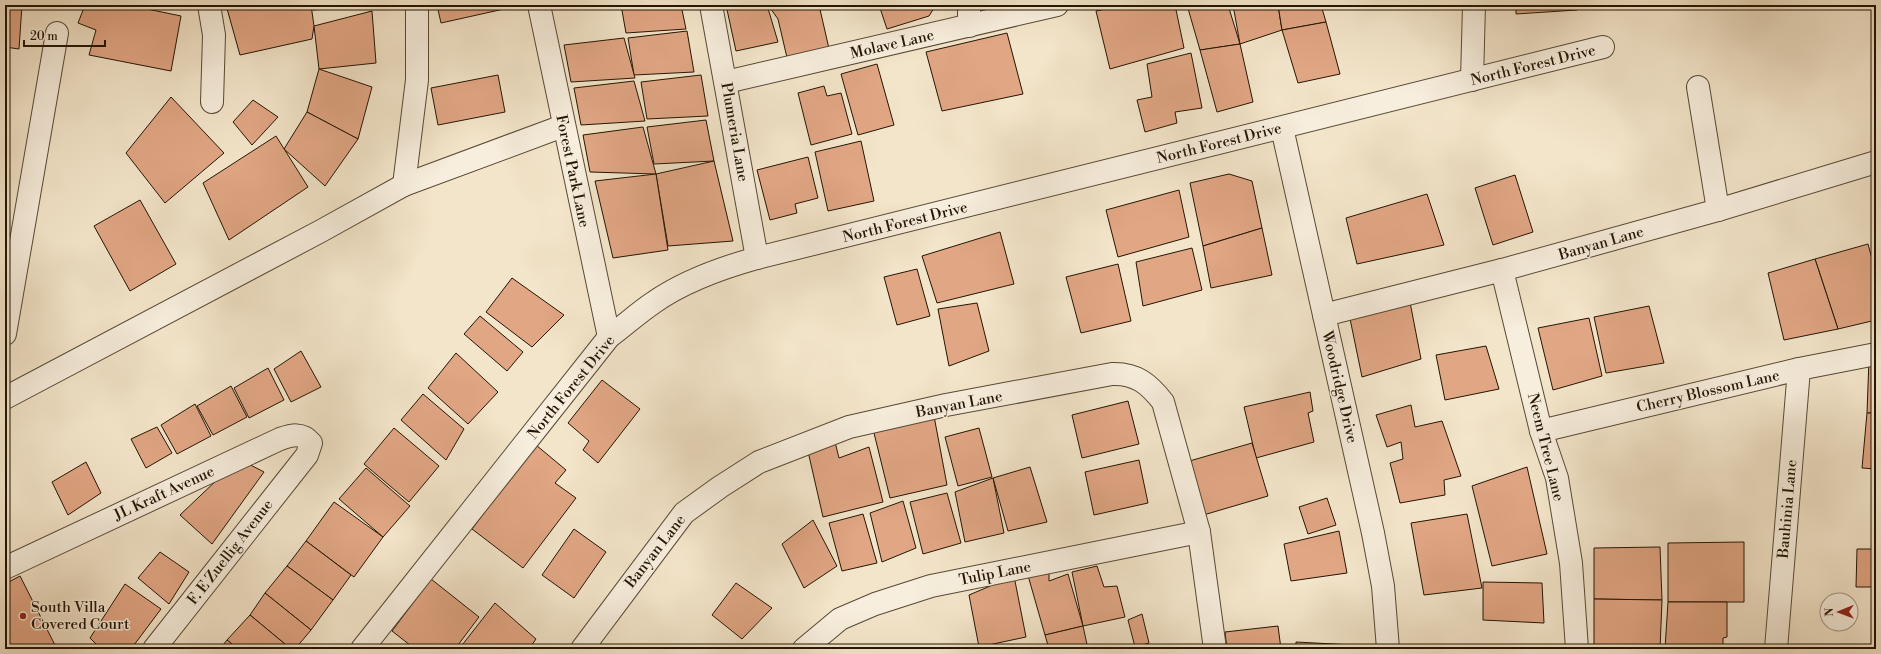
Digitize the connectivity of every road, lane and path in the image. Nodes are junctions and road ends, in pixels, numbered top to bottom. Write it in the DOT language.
graph roads {
  1 [pos="209,5"];
  2 [pos="417,5"];
  3 [pos="539,5"];
  4 [pos="711,5"];
  5 [pos="1057,5"];
  6 [pos="1474,5"];
  7 [pos="969,15"];
  8 [pos="57,34"];
  9 [pos="1603,47"];
  10 [pos="1472,80"];
  11 [pos="726,82"];
  12 [pos="1698,87"];
  13 [pos="212,102"];
  14 [pos="564,126"];
  15 [pos="1282,128"];
  16 [pos="1876,162"];
  17 [pos="404,185"];
  18 [pos="1718,210"];
  19 [pos="757,258"];
  20 [pos="1502,270"];
  21 [pos="1324,315"];
  22 [pos="5,334"];
  23 [pos="609,337"];
  24 [pos="1876,354"];
  25 [pos="1798,370"];
  26 [pos="5,398"];
  27 [pos="1541,431"];
  28 [pos="307,455"];
  29 [pos="1198,532"];
  30 [pos="5,568"];
  31 [pos="154,649"];
  32 [pos="362,649"];
  33 [pos="582,649"];
  34 [pos="804,649"];
  35 [pos="1215,649"];
  36 [pos="1388,649"];
  37 [pos="1577,649"];
  38 [pos="1776,649"];
  1 -- 13 [label="street"];
  2 -- 17 [label="street"];
  3 -- 14 [label="street, Forest Park Lane"];
  4 -- 11 [label="street, Plumeria Lane"];
  5 -- 7 [label="street, Molave Lane"];
  6 -- 10 [label="street"];
  7 -- 11 [label="street, Molave Lane"];
  8 -- 22 [label="street"];
  9 -- 10 [label="street, North Forest Drive"];
  10 -- 15 [label="street, North Forest Drive"];
  11 -- 19 [label="street, Plumeria Lane"];
  12 -- 18 [label="street"];
  14 -- 17 [label="street"];
  14 -- 23 [label="street, Forest Park Lane"];
  15 -- 19 [label="street, North Forest Drive"];
  15 -- 21 [label="street, Woodridge Drive"];
  16 -- 18 [label="street, Banyan Lane"];
  17 -- 26 [label="street"];
  18 -- 20 [label="street, Banyan Lane"];
  19 -- 23 [label="street, North Forest Drive"];
  20 -- 21 [label="street, Banyan Lane"];
  20 -- 27 [label="street, Neem Tree Lane"];
  21 -- 36 [label="street, Woodridge Drive"];
  23 -- 32 [label="street, North Forest Drive"];
  24 -- 25 [label="street, Cherry Blossom Lane"];
  25 -- 27 [label="street, Cherry Blossom Lane"];
  25 -- 38 [label="street, Bauhinia Lane"];
  27 -- 37 [label="street, Neem Tree Lane"];
  28 -- 30 [label="street, JL Kraft Avenue"];
  28 -- 31 [label="street, F. E Zuellig Avenue"];
  29 -- 33 [label="street, Banyan Lane"];
  29 -- 34 [label="street, Tulip Lane"];
  29 -- 35 [label="street, Banyan Lane"];
}
